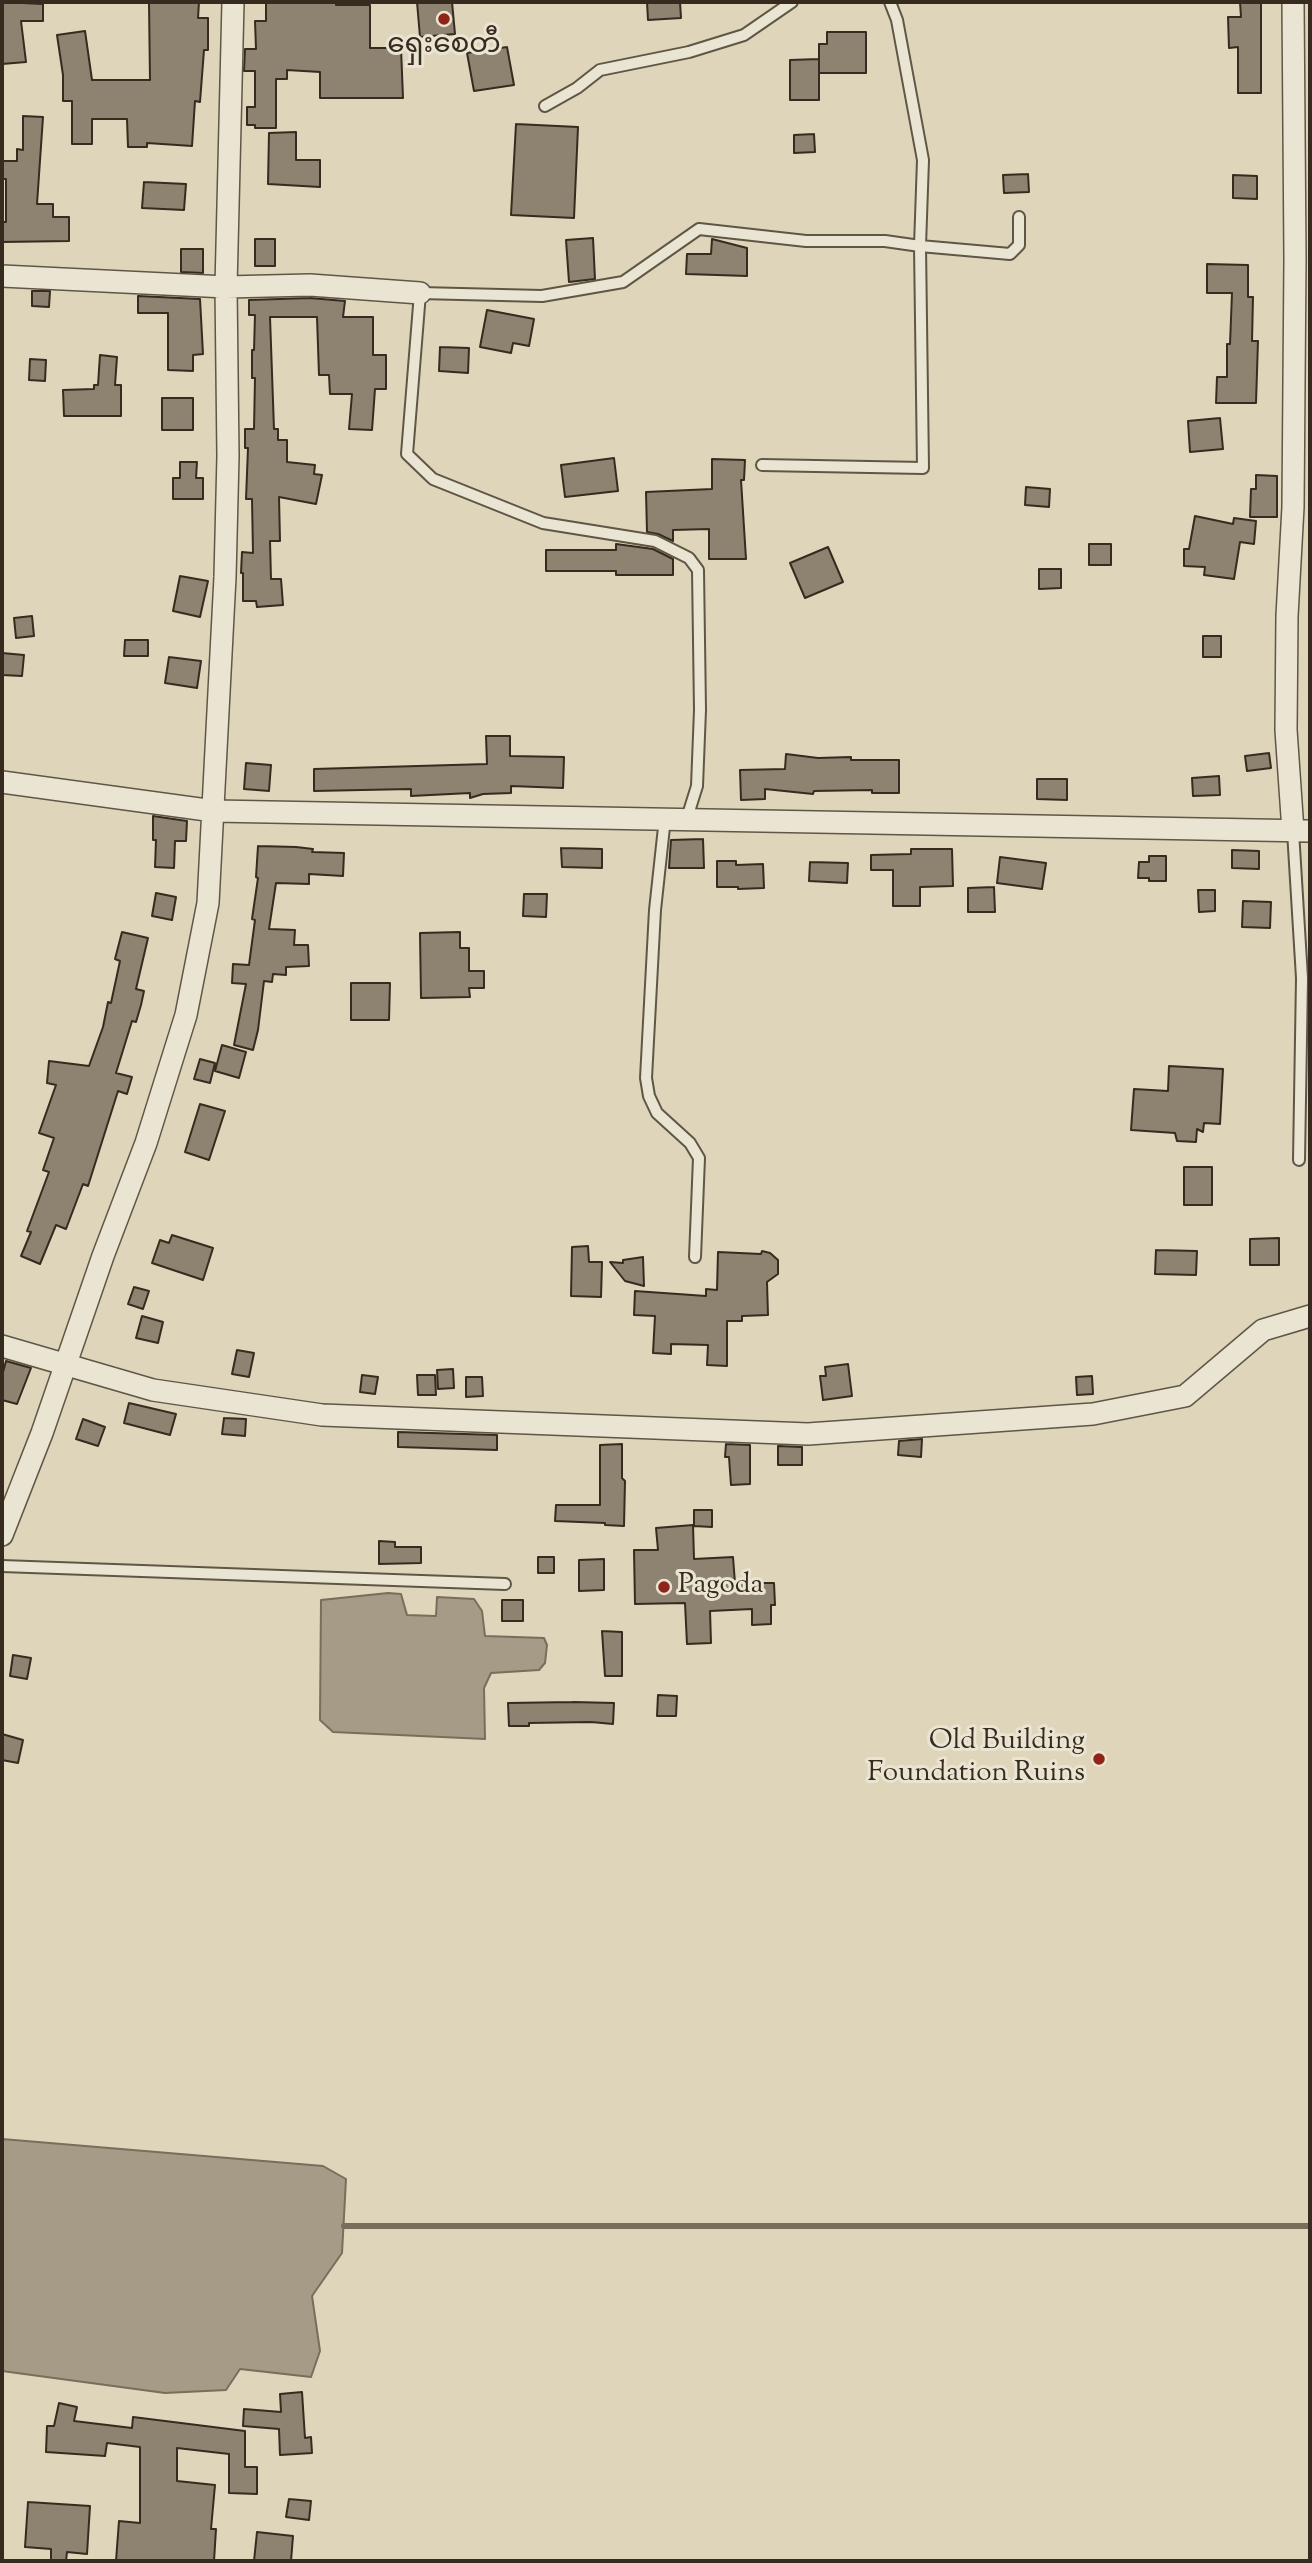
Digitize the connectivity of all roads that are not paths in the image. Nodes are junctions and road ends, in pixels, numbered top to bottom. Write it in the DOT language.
graph roads {
  1 [pos="233,2"];
  2 [pos="792,2"];
  3 [pos="890,2"];
  4 [pos="1293,2"];
  5 [pos="545,106"];
  6 [pos="1019,217"];
  7 [pos="920,246"];
  8 [pos="2,276"];
  9 [pos="226,287"];
  10 [pos="420,293"];
  11 [pos="762,465"];
  12 [pos="2,782"];
  13 [pos="214,811"];
  14 [pos="665,818"];
  15 [pos="687,818"];
  16 [pos="1302,831"];
  17 [pos="1299,1160"];
  18 [pos="695,1257"];
  19 [pos="1310,1317"];
  20 [pos="2,1346"];
  21 [pos="66,1365"];
  22 [pos="2,1535"];
  23 [pos="2,1566"];
  24 [pos="505,1584"];
  1 -- 9 [label="street"];
  2 -- 5 [label="lane"];
  3 -- 7 [label="lane"];
  4 -- 16 [label="street"];
  6 -- 7 [label="lane"];
  7 -- 10 [label="lane"];
  7 -- 11 [label="lane"];
  8 -- 9 [label="street"];
  9 -- 10 [label="street"];
  9 -- 13 [label="street"];
  10 -- 15 [label="lane"];
  12 -- 13 [label="street"];
  13 -- 14 [label="street"];
  13 -- 21 [label="street"];
  14 -- 15 [label="street"];
  14 -- 18 [label="lane"];
  15 -- 16 [label="street"];
  16 -- 17 [label="lane"];
  19 -- 21 [label="street"];
  20 -- 21 [label="street"];
  21 -- 22 [label="street"];
  23 -- 24 [label="lane"];
}
